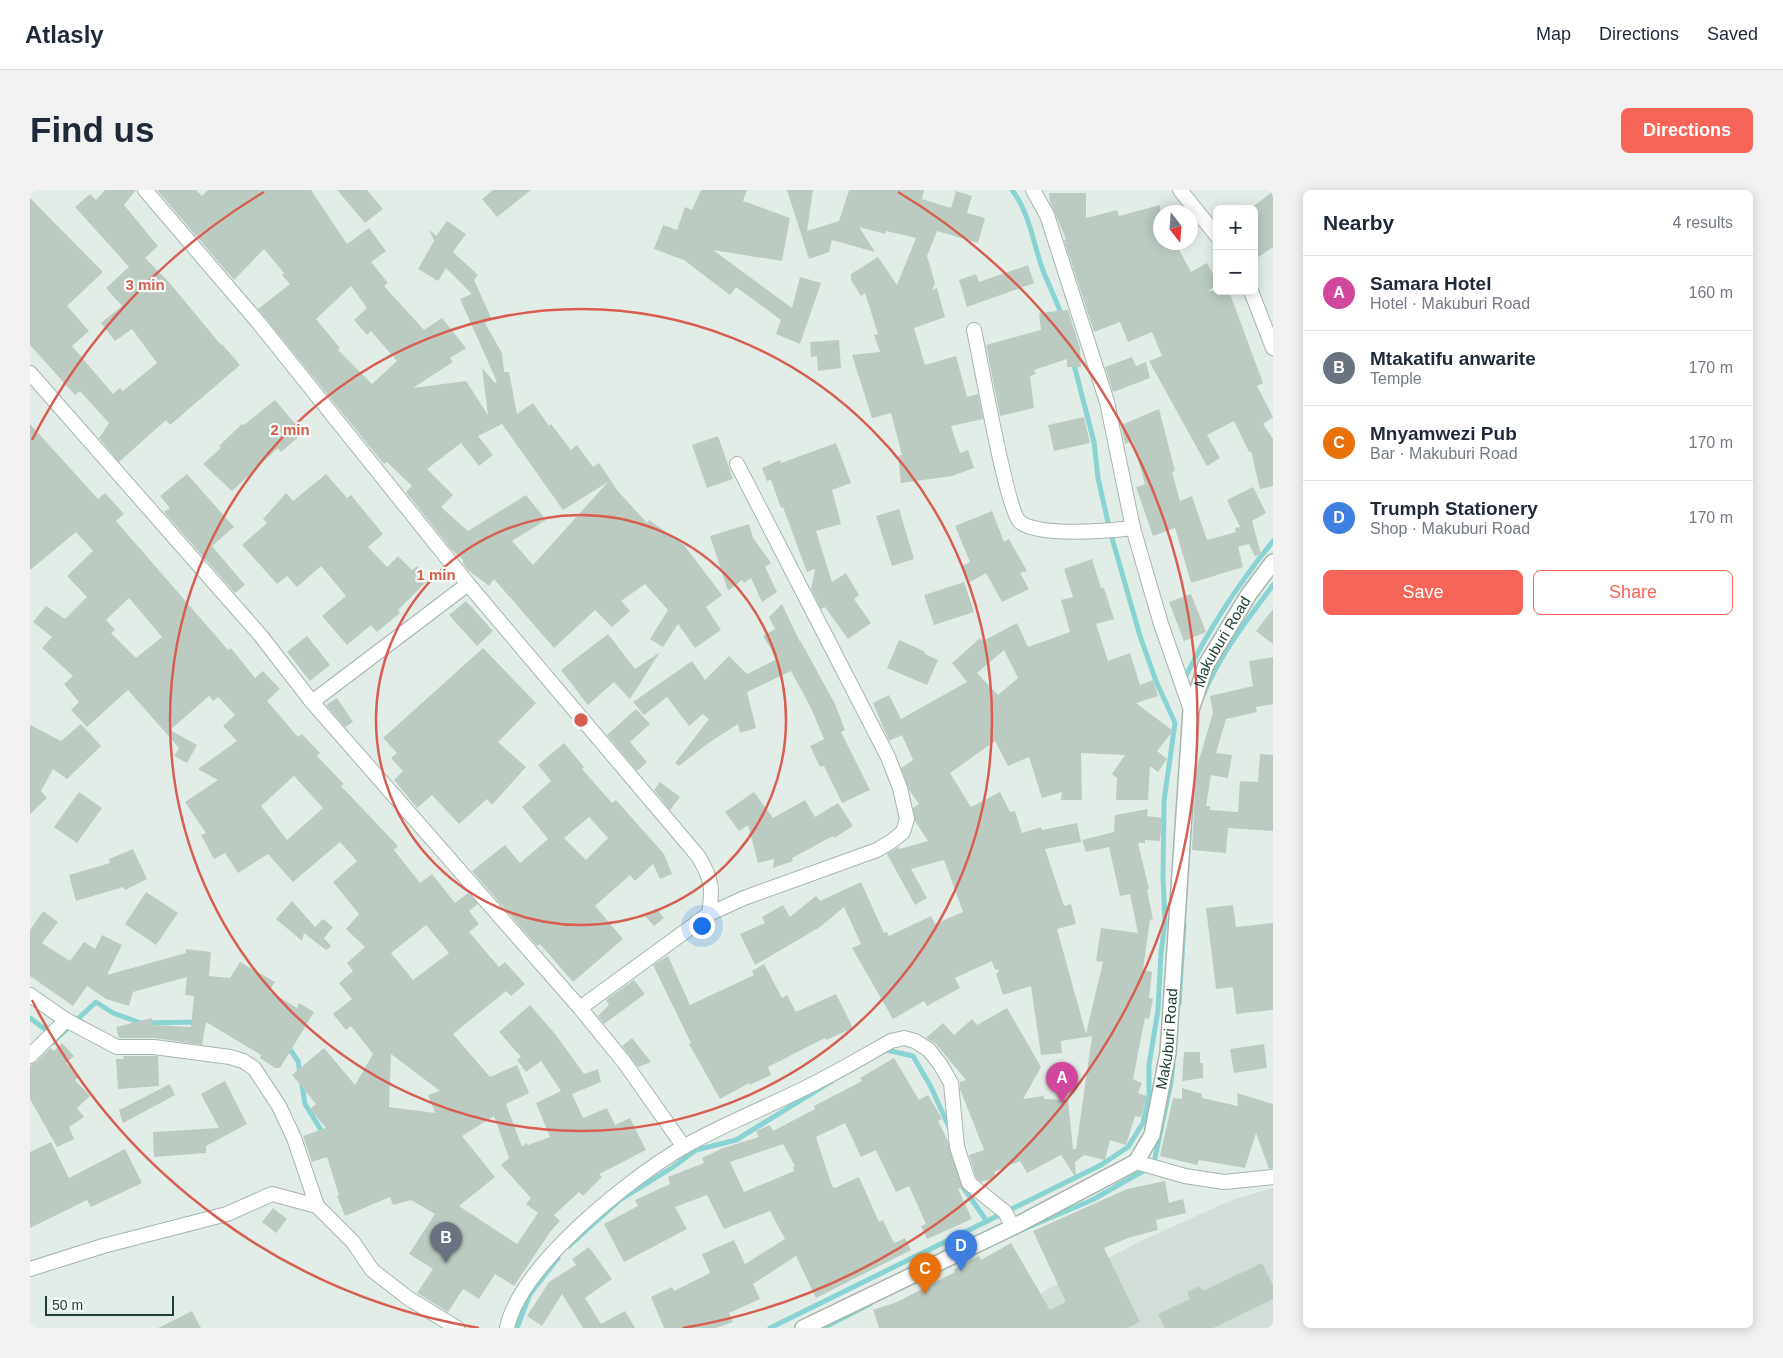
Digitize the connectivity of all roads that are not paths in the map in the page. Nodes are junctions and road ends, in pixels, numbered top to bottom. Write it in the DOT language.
graph roads {
  1 [pos="145,190"];
  2 [pos="1033,190"];
  3 [pos="1180,190"];
  4 [pos="1213,231"];
  5 [pos="1253,295"];
  6 [pos="974,330"];
  7 [pos="1273,348"];
  8 [pos="30,373"];
  9 [pos="737,464"];
  10 [pos="1133,528"];
  11 [pos="1273,562"];
  12 [pos="468,584"];
  13 [pos="312,702"];
  14 [pos="1191,710"];
  15 [pos="709,914"];
  16 [pos="30,995"];
  17 [pos="580,1008"];
  18 [pos="66,1020"];
  19 [pos="30,1056"];
  20 [pos="684,1147"];
  21 [pos="1136,1162"];
  22 [pos="1273,1177"];
  23 [pos="317,1206"];
  24 [pos="1013,1227"];
  25 [pos="30,1269"];
  26 [pos="458,1328"];
  27 [pos="507,1328"];
  28 [pos="804,1328"];
  1 -- 12 [label="street"];
  2 -- 10 [label="street"];
  3 -- 4 [label="street"];
  5 -- 7 [label="street"];
  6 -- 10 [label="street"];
  8 -- 13 [label="street"];
  9 -- 15 [label="street"];
  10 -- 14 [label="street"];
  11 -- 14 [label="street, Makuburi Road"];
  12 -- 13 [label="street"];
  12 -- 15 [label="street"];
  13 -- 17 [label="street"];
  14 -- 21 [label="street, Makuburi Road"];
  15 -- 17 [label="street"];
  16 -- 18 [label="street"];
  17 -- 20 [label="street"];
  18 -- 19 [label="street"];
  18 -- 23 [label="street"];
  20 -- 24 [label="street"];
  20 -- 27 [label="street"];
  21 -- 22 [label="street"];
  21 -- 24 [label="street"];
  23 -- 25 [label="street"];
  23 -- 26 [label="street"];
  24 -- 28 [label="street"];
}
